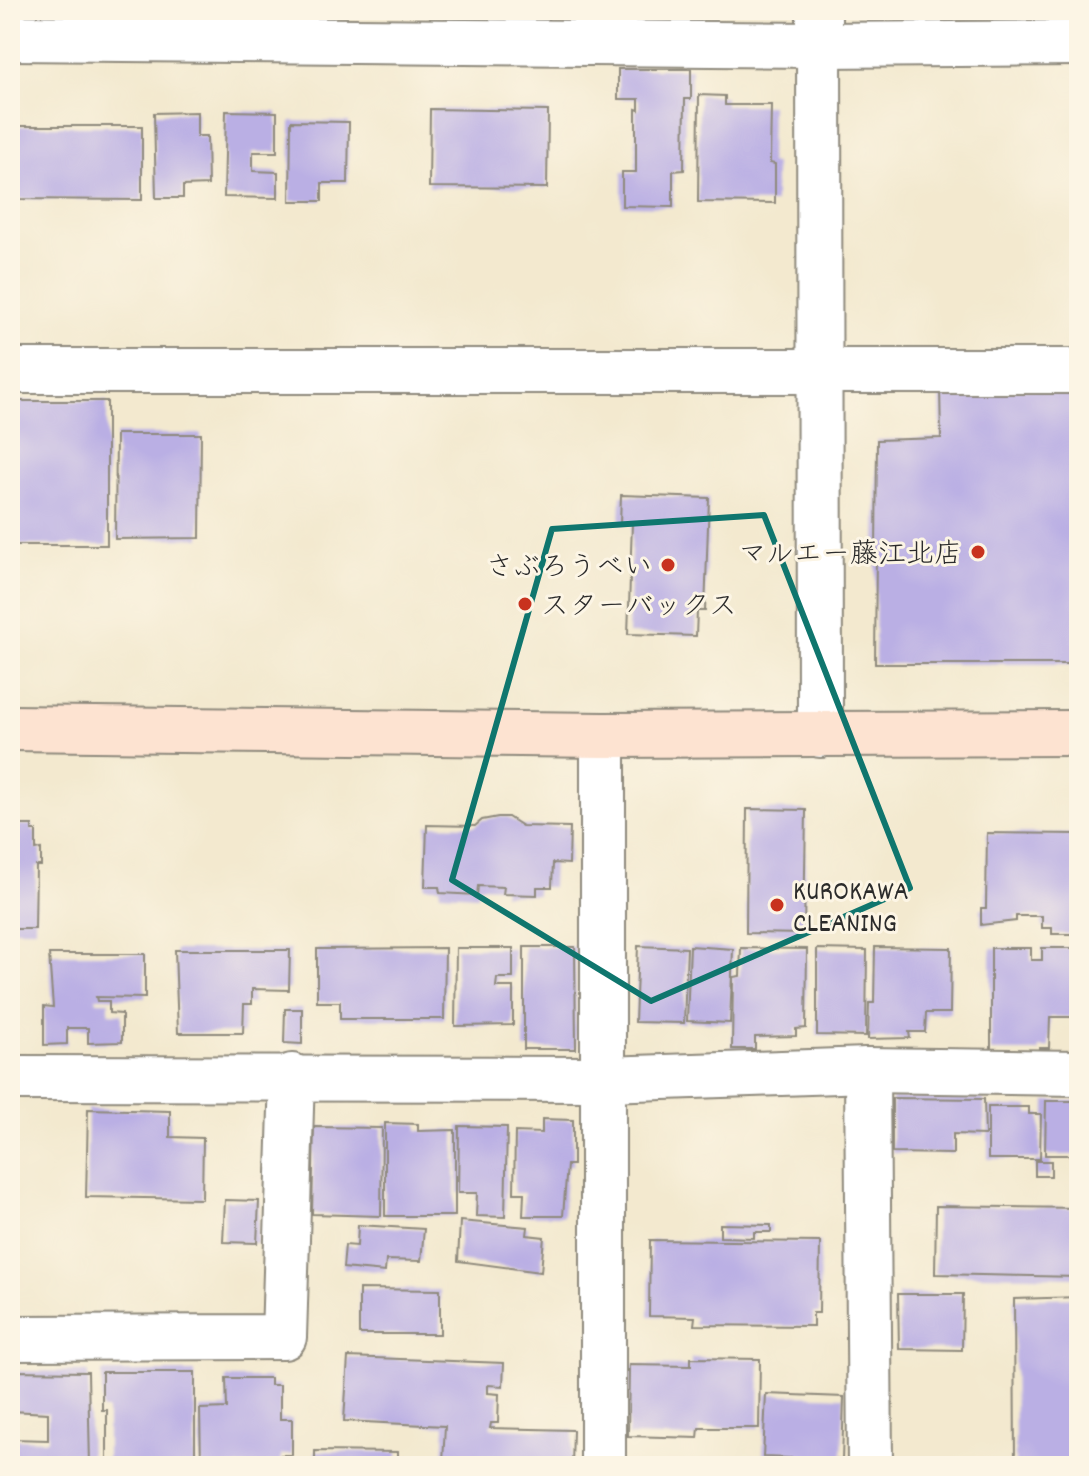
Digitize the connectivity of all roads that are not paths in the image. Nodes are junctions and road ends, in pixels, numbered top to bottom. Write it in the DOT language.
graph roads {
  1 [pos="819,28"];
  2 [pos="10,38"];
  3 [pos="1079,43"];
  4 [pos="10,371"];
  5 [pos="1079,371"];
  6 [pos="822,372"];
  7 [pos="10,728"];
  8 [pos="1079,733"];
  9 [pos="603,735"];
  10 [pos="820,735"];
  11 [pos="867,1070"];
  12 [pos="1079,1073"];
  13 [pos="292,1076"];
  14 [pos="10,1078"];
  15 [pos="606,1079"];
  16 [pos="10,1338"];
  17 [pos="603,1466"];
  18 [pos="870,1466"];
  1 -- 2 [label="street"];
  1 -- 3 [label="street"];
  1 -- 6 [label="street"];
  4 -- 6 [label="street"];
  5 -- 6 [label="street"];
  6 -- 10 [label="street"];
  7 -- 9 [label="street"];
  8 -- 10 [label="street"];
  9 -- 10 [label="street"];
  9 -- 15 [label="street"];
  11 -- 12 [label="street"];
  11 -- 15 [label="street"];
  11 -- 18 [label="street"];
  13 -- 14 [label="street"];
  13 -- 15 [label="street"];
  13 -- 16 [label="street"];
  15 -- 17 [label="street"];
}
